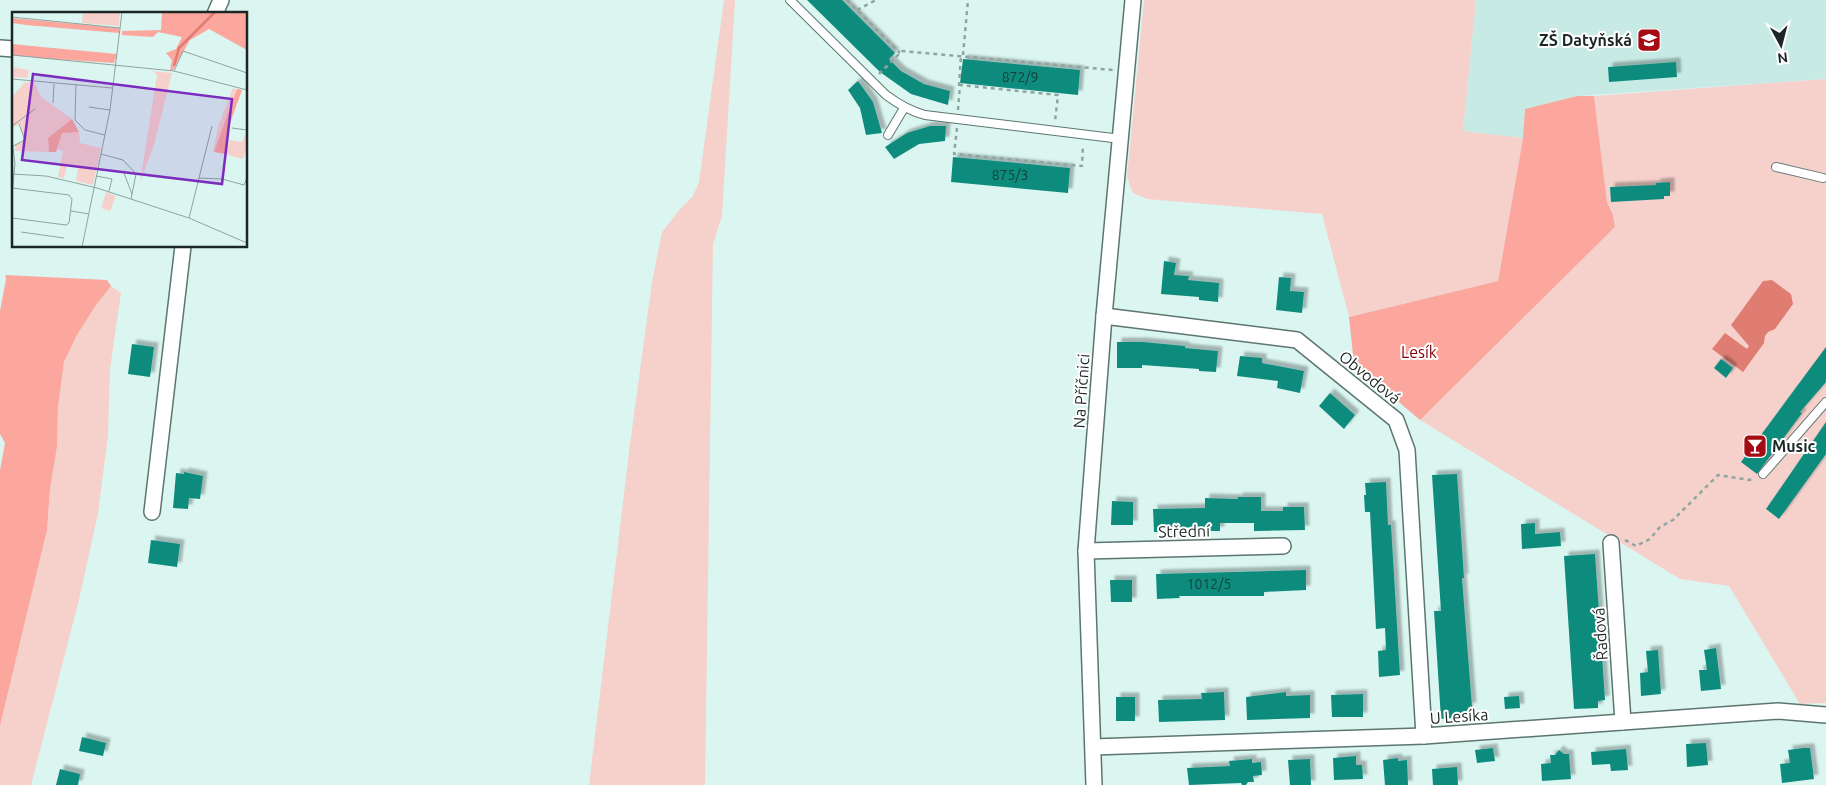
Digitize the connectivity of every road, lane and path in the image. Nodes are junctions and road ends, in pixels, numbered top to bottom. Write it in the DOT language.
graph roads {
  1 [pos="221,0"];
  2 [pos="790,0"];
  3 [pos="847,0"];
  4 [pos="876,0"];
  5 [pos="968,0"];
  6 [pos="1134,0"];
  7 [pos="857,10"];
  8 [pos="216,12"];
  9 [pos="900,52"];
  10 [pos="962,55"];
  11 [pos="1127,71"];
  12 [pos="872,81"];
  13 [pos="960,85"];
  14 [pos="904,108"];
  15 [pos="957,119"];
  16 [pos="1054,130"];
  17 [pos="1084,134"];
  18 [pos="888,135"];
  19 [pos="1120,139"];
  20 [pos="1776,167"];
  21 [pos="1825,179"];
  22 [pos="183,248"];
  23 [pos="1104,316"];
  24 [pos="1826,402"];
  25 [pos="1763,474"];
  26 [pos="152,512"];
  27 [pos="1611,543"];
  28 [pos="1283,546"];
  29 [pos="1086,551"];
  30 [pos="1826,715"];
  31 [pos="1623,722"];
  32 [pos="1424,736"];
  33 [pos="1093,747"];
  34 [pos="1094,785"];
  1 -- 8 [label="street"];
  2 -- 12 [label="lane"];
  3 -- 7 [label="path"];
  4 -- 7 [label="path"];
  5 -- 10 [label="path"];
  6 -- 11 [label="street, Na Příčnici"];
  7 -- 9 [label="path"];
  9 -- 10 [label="path"];
  9 -- 12 [label="path"];
  10 -- 11 [label="path"];
  10 -- 13 [label="path"];
  11 -- 19 [label="street, Na Příčnici"];
  12 -- 14 [label="lane"];
  13 -- 15 [label="path"];
  13 -- 16 [label="path"];
  14 -- 15 [label="lane"];
  14 -- 18 [label="lane"];
  15 -- 16 [label="lane"];
  15 -- 17 [label="path"];
  16 -- 17 [label="lane"];
  17 -- 19 [label="lane"];
  19 -- 23 [label="street, Na Příčnici"];
  20 -- 21 [label="lane"];
  22 -- 26 [label="street"];
  23 -- 29 [label="street, Na Příčnici"];
  23 -- 32 [label="street, Obvodová"];
  24 -- 25 [label="lane"];
  25 -- 27 [label="path"];
  27 -- 31 [label="street, Řadová"];
  28 -- 29 [label="street, Střední"];
  29 -- 33 [label="street, Na Příčnici"];
  30 -- 31 [label="street, U Lesíka"];
  31 -- 32 [label="street, U Lesíka"];
  32 -- 33 [label="street, U Lesíka"];
  33 -- 34 [label="street, Na Příčnici"];
}
